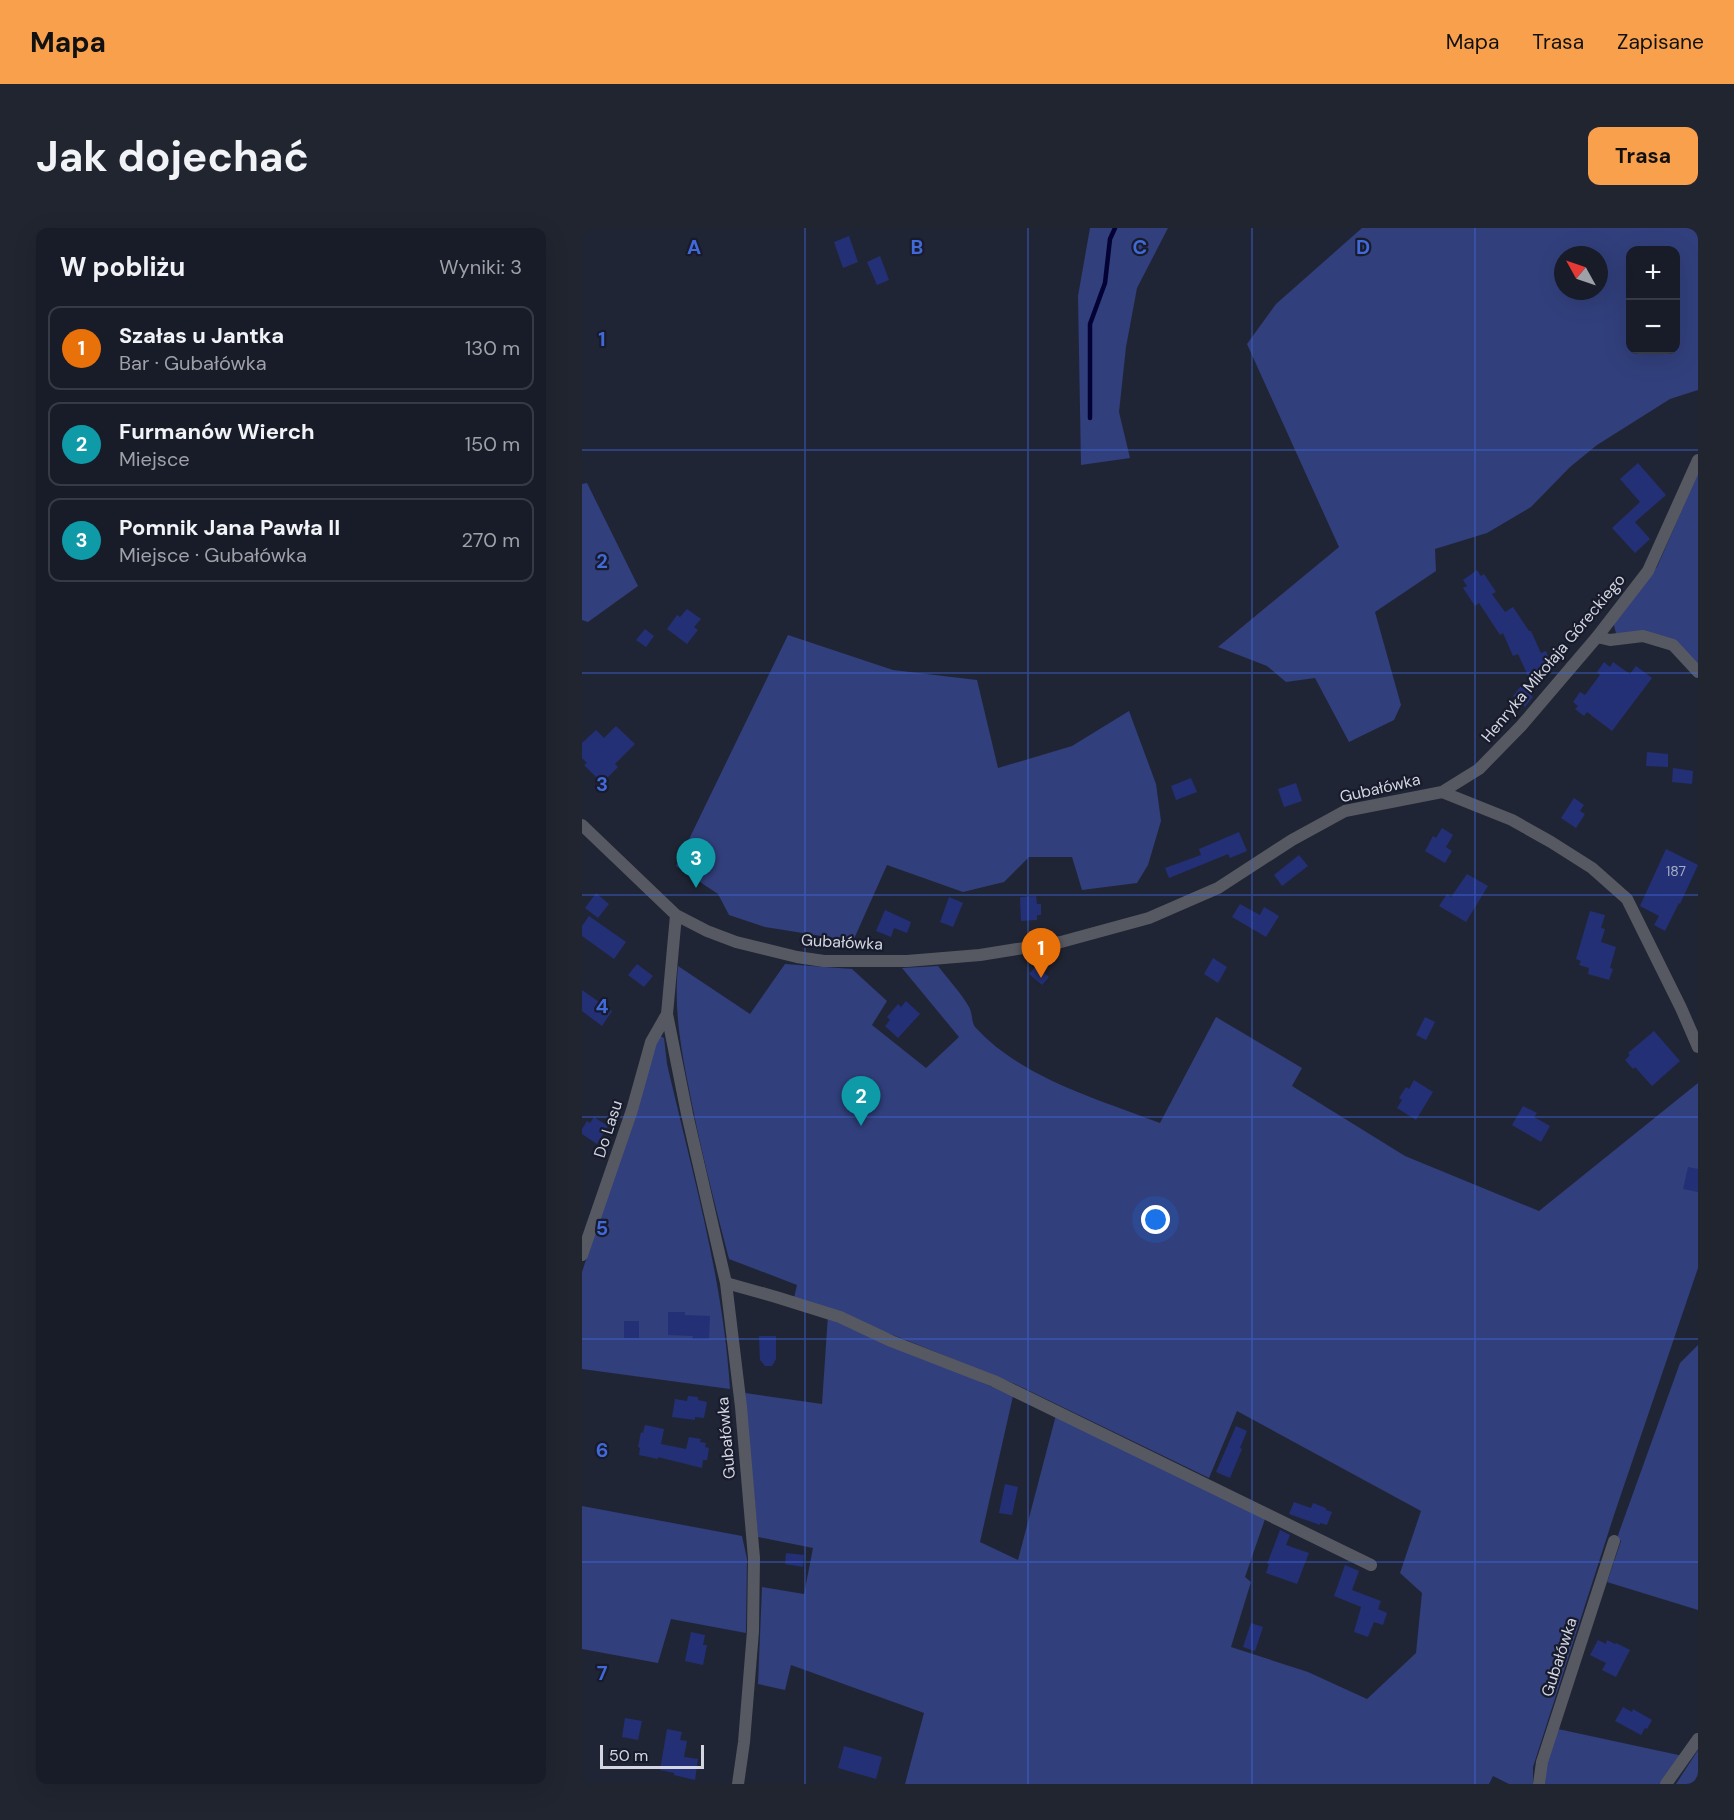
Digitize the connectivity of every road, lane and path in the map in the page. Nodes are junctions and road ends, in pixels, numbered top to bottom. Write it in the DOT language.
graph roads {
  1 [pos="1698,460"];
  2 [pos="1597,637"];
  3 [pos="1698,672"];
  4 [pos="1442,792"];
  5 [pos="582,825"];
  6 [pos="676,915"];
  7 [pos="667,1014"];
  8 [pos="1698,1047"];
  9 [pos="582,1255"];
  10 [pos="726,1283"];
  11 [pos="1614,1541"];
  12 [pos="1371,1565"];
  13 [pos="1698,1739"];
  14 [pos="738,1784"];
  15 [pos="1539,1784"];
  16 [pos="1666,1784"];
  1 -- 2 [label="street, Henryka Mikołaja Góreckiego"];
  2 -- 3 [label="street"];
  2 -- 4 [label="street, Henryka Mikołaja Góreckiego"];
  4 -- 6 [label="street, Gubałówka"];
  4 -- 8 [label="street, Gubałówka"];
  5 -- 6 [label="street"];
  6 -- 7 [label="street, Gubałówka"];
  7 -- 9 [label="street, Do Lasu"];
  7 -- 10 [label="street, Gubałówka"];
  10 -- 12 [label="street"];
  10 -- 14 [label="street, Gubałówka"];
  11 -- 15 [label="street, Gubałówka"];
  13 -- 16 [label="street"];
}
